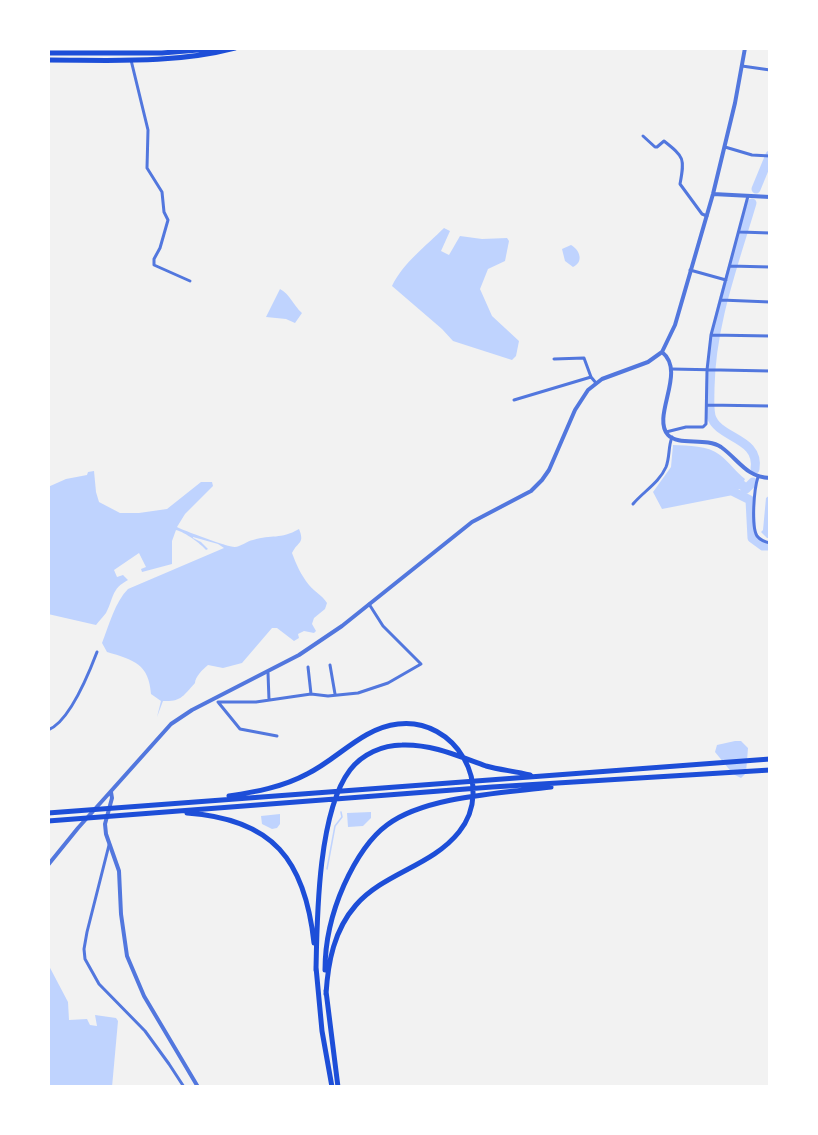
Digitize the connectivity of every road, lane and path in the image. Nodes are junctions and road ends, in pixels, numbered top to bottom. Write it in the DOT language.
graph roads {
  1 [pos="224,48"];
  2 [pos="235,48"];
  3 [pos="745,48"];
  4 [pos="48,53"];
  5 [pos="48,60"];
  6 [pos="131,60"];
  7 [pos="742,65"];
  8 [pos="770,69"];
  9 [pos="643,136"];
  10 [pos="725,147"];
  11 [pos="768,156"];
  12 [pos="713,194"];
  13 [pos="748,196"];
  14 [pos="770,197"];
  15 [pos="707,216"];
  16 [pos="742,232"];
  17 [pos="770,233"];
  18 [pos="732,266"];
  19 [pos="770,267"];
  20 [pos="690,270"];
  21 [pos="726,280"];
  22 [pos="190,281"];
  23 [pos="723,301"];
  24 [pos="770,302"];
  25 [pos="713,335"];
  26 [pos="770,336"];
  27 [pos="662,352"];
  28 [pos="554,358"];
  29 [pos="671,369"];
  30 [pos="710,371"];
  31 [pos="770,371"];
  32 [pos="591,377"];
  33 [pos="596,383"];
  34 [pos="514,400"];
  35 [pos="707,405"];
  36 [pos="770,406"];
  37 [pos="666,432"];
  38 [pos="672,437"];
  39 [pos="758,477"];
  40 [pos="770,478"];
  41 [pos="633,504"];
  42 [pos="770,543"];
  43 [pos="369,604"];
  44 [pos="97,652"];
  45 [pos="330,665"];
  46 [pos="308,667"];
  47 [pos="268,673"];
  48 [pos="311,694"];
  49 [pos="335,694"];
  50 [pos="216,700"];
  51 [pos="269,700"];
  52 [pos="48,730"];
  53 [pos="277,736"];
  54 [pos="770,759"];
  55 [pos="770,770"];
  56 [pos="535,777"];
  57 [pos="595,781"];
  58 [pos="111,792"];
  59 [pos="186,802"];
  60 [pos="165,812"];
  61 [pos="48,813"];
  62 [pos="48,821"];
  63 [pos="110,845"];
  64 [pos="48,865"];
  65 [pos="316,970"];
  66 [pos="326,994"];
  67 [pos="184,1087"];
  68 [pos="198,1087"];
  69 [pos="332,1087"];
  70 [pos="338,1087"];
  1 -- 4 [label="highway"];
  2 -- 6 [label="highway"];
  3 -- 7 [label="street"];
  5 -- 6 [label="highway"];
  6 -- 22 [label="street"];
  7 -- 8 [label="street"];
  7 -- 10 [label="street"];
  9 -- 15 [label="street"];
  10 -- 11 [label="street"];
  10 -- 12 [label="street"];
  12 -- 13 [label="street"];
  12 -- 15 [label="street"];
  13 -- 14 [label="street"];
  13 -- 16 [label="street"];
  15 -- 20 [label="street"];
  16 -- 17 [label="street"];
  16 -- 18 [label="street"];
  18 -- 19 [label="street"];
  18 -- 21 [label="street"];
  20 -- 21 [label="street"];
  20 -- 27 [label="street"];
  21 -- 23 [label="street"];
  23 -- 24 [label="street"];
  23 -- 25 [label="street"];
  25 -- 26 [label="street"];
  25 -- 30 [label="street"];
  27 -- 29 [label="street"];
  27 -- 33 [label="street"];
  28 -- 32 [label="street"];
  29 -- 30 [label="street"];
  29 -- 37 [label="street"];
  30 -- 31 [label="street"];
  30 -- 35 [label="street"];
  32 -- 33 [label="street"];
  32 -- 34 [label="street"];
  33 -- 43 [label="street"];
  35 -- 36 [label="street"];
  35 -- 37 [label="street"];
  37 -- 38 [label="street"];
  38 -- 39 [label="street"];
  38 -- 41 [label="street"];
  39 -- 40 [label="street"];
  39 -- 42 [label="street"];
  43 -- 47 [label="street"];
  43 -- 49 [label="street"];
  44 -- 52 [label="street"];
  45 -- 49 [label="street"];
  46 -- 48 [label="street"];
  47 -- 50 [label="street"];
  47 -- 51 [label="street"];
  48 -- 49 [label="street"];
  48 -- 51 [label="street"];
  50 -- 51 [label="street"];
  50 -- 53 [label="street"];
  50 -- 58 [label="street"];
  54 -- 56 [label="highway"];
  55 -- 57 [label="highway"];
  56 -- 59 [label="highway"];
  56 -- 65 [label="highway"];
  57 -- 60 [label="highway"];
  57 -- 66 [label="highway"];
  58 -- 63 [label="street"];
  58 -- 64 [label="street"];
  59 -- 61 [label="highway"];
  59 -- 66 [label="highway"];
  60 -- 62 [label="highway"];
  60 -- 65 [label="highway"];
  63 -- 67 [label="street"];
  63 -- 68 [label="street"];
  65 -- 69 [label="highway"];
  66 -- 70 [label="highway"];
}
